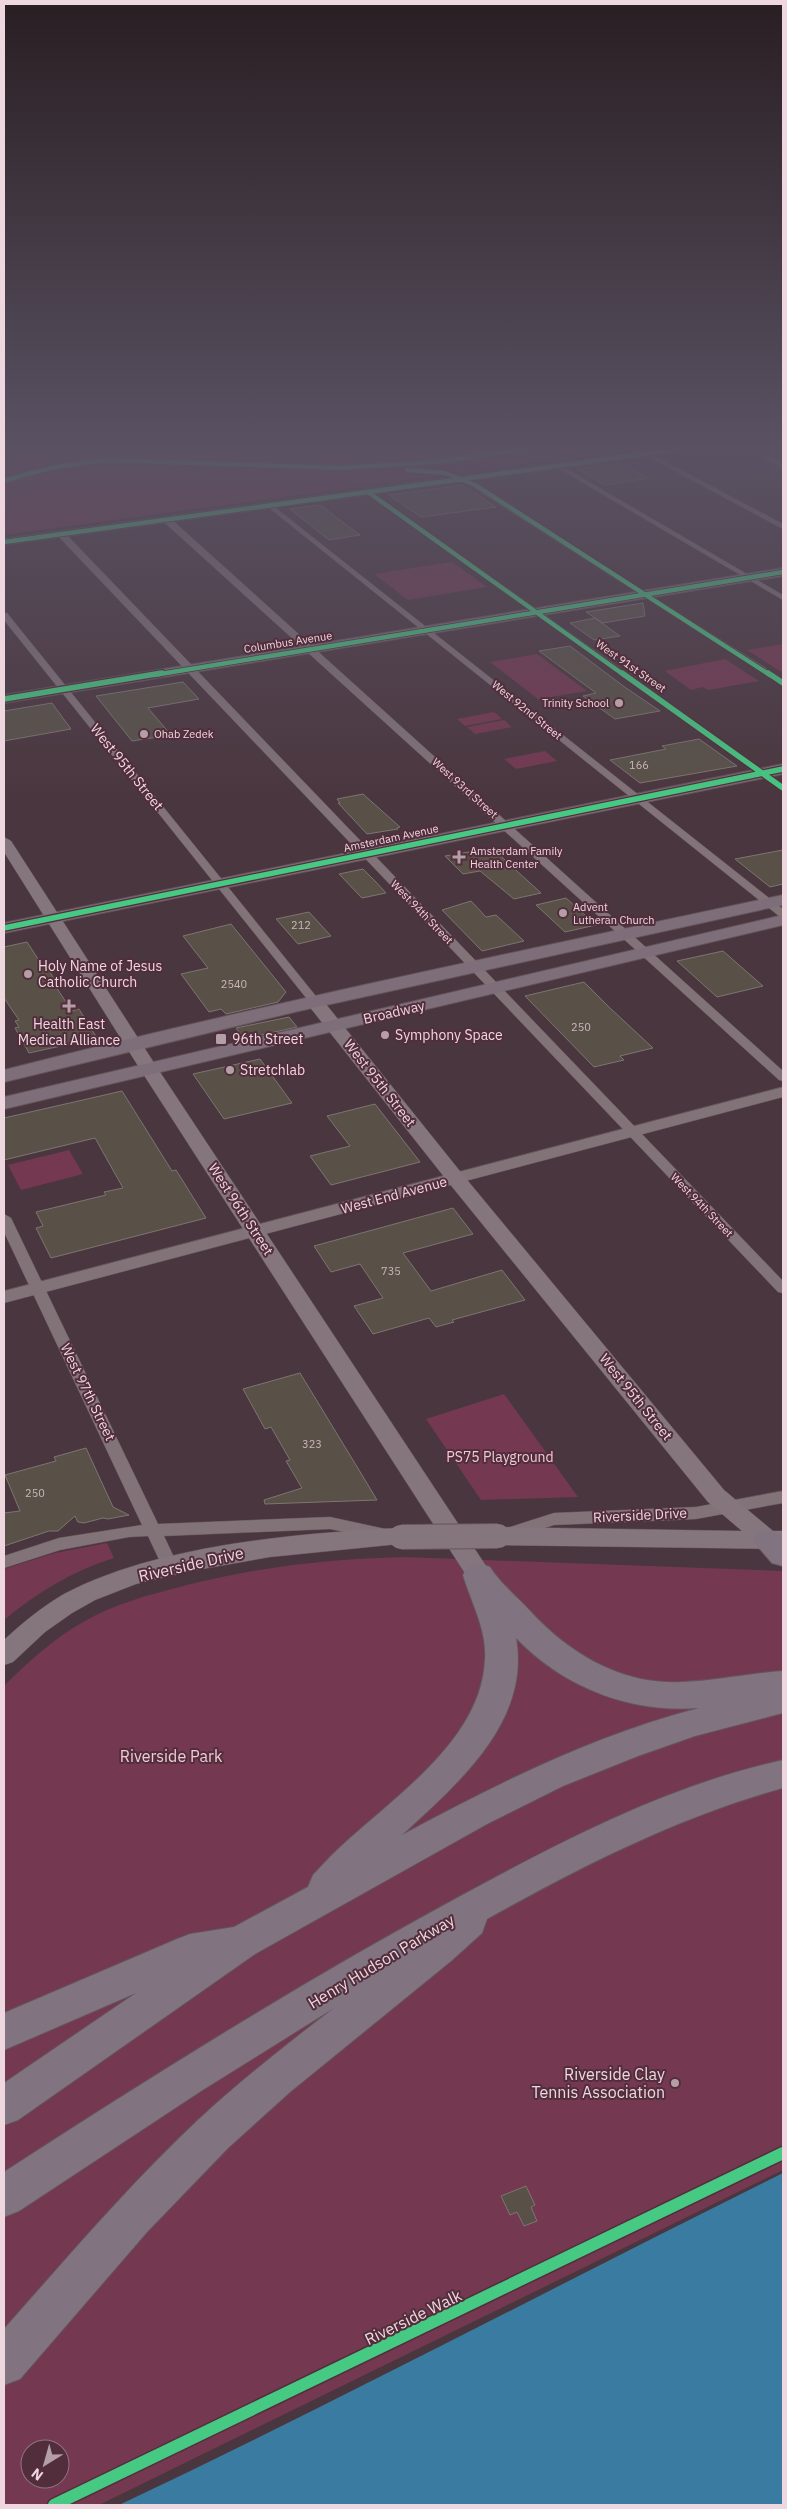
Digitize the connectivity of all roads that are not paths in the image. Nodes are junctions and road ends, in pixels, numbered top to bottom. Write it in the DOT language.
graph roads {
  1 [pos="92,566"];
  2 [pos="219,566"];
  3 [pos="346,566"];
  4 [pos="472,566"];
  5 [pos="602,566"];
  6 [pos="728,566"];
  7 [pos="783,572"];
  8 [pos="748,578"];
  9 [pos="646,594"];
  10 [pos="783,598"];
  11 [pos="536,612"];
  12 [pos="4,615"];
  13 [pos="426,630"];
  14 [pos="312,650"];
  15 [pos="189,669"];
  16 [pos="783,683"];
  17 [pos="64,690"];
  18 [pos="4,699"];
  19 [pos="783,770"];
  20 [pos="763,774"];
  21 [pos="783,788"];
  22 [pos="639,799"];
  23 [pos="506,826"];
  24 [pos="4,842"];
  25 [pos="366,855"];
  26 [pos="221,884"];
  27 [pos="776,901"];
  28 [pos="783,914"];
  29 [pos="53,918"];
  30 [pos="783,920"];
  31 [pos="4,928"];
  32 [pos="626,935"];
  33 [pos="646,953"];
  34 [pos="475,968"];
  35 [pos="494,988"];
  36 [pos="315,1002"];
  37 [pos="335,1026"];
  38 [pos="133,1043"];
  39 [pos="149,1069"];
  40 [pos="4,1076"];
  41 [pos="783,1077"];
  42 [pos="783,1092"];
  43 [pos="4,1103"];
  44 [pos="632,1132"];
  45 [pos="456,1179"];
  46 [pos="4,1218"];
  47 [pos="256,1231"];
  48 [pos="37,1288"];
  49 [pos="783,1289"];
  50 [pos="4,1297"];
  51 [pos="783,1497"];
  52 [pos="728,1508"];
  53 [pos="154,1529"];
  54 [pos="498,1536"];
  55 [pos="401,1538"];
  56 [pos="778,1545"];
  57 [pos="4,1562"];
  58 [pos="170,1566"];
  59 [pos="479,1575"];
  60 [pos="4,1654"];
  61 [pos="783,1684"];
  62 [pos="783,1700"];
  63 [pos="783,1774"];
  64 [pos="497,1895"];
  65 [pos="309,1905"];
  66 [pos="242,1942"];
  67 [pos="4,2032"];
  68 [pos="4,2106"];
  69 [pos="4,2196"];
  70 [pos="4,2363"];
  1 -- 15 [label="street, West 94th Street"];
  2 -- 14 [label="street, West 93rd Street"];
  3 -- 13 [label="street, West 92nd Street"];
  4 -- 11 [label="street, West 91st Street"];
  5 -- 9 [label="street"];
  6 -- 8 [label="street"];
  7 -- 8 [label="main road, Columbus Avenue"];
  8 -- 9 [label="main road, Columbus Avenue"];
  8 -- 10 [label="street"];
  9 -- 11 [label="main road, Columbus Avenue"];
  9 -- 16 [label="street"];
  11 -- 13 [label="main road, Columbus Avenue"];
  11 -- 20 [label="street, West 91st Street"];
  12 -- 17 [label="street, West 95th Street"];
  13 -- 14 [label="main road, Columbus Avenue"];
  13 -- 22 [label="street, West 92nd Street"];
  14 -- 15 [label="main road, Columbus Avenue"];
  14 -- 23 [label="street, West 93rd Street"];
  15 -- 17 [label="main road, Columbus Avenue"];
  15 -- 25 [label="street, West 94th Street"];
  17 -- 18 [label="main road, Columbus Avenue"];
  17 -- 26 [label="street, West 95th Street"];
  19 -- 20 [label="main road, Amsterdam Avenue"];
  20 -- 21 [label="street, West 91st Street"];
  20 -- 22 [label="main road, Amsterdam Avenue"];
  22 -- 23 [label="main road, Amsterdam Avenue"];
  22 -- 27 [label="street, West 92nd Street"];
  23 -- 25 [label="main road, Amsterdam Avenue"];
  23 -- 32 [label="street, West 93rd Street"];
  24 -- 29 [label="main road, West 96th Street"];
  25 -- 26 [label="main road, Amsterdam Avenue"];
  25 -- 34 [label="street, West 94th Street"];
  26 -- 29 [label="main road, Amsterdam Avenue"];
  26 -- 36 [label="street, West 95th Street"];
  27 -- 28 [label="street, West 92nd Street"];
  27 -- 32 [label="main road, Broadway"];
  29 -- 31 [label="main road, Amsterdam Avenue"];
  29 -- 38 [label="main road, West 96th Street"];
  30 -- 33 [label="main road, Broadway"];
  32 -- 33 [label="street, West 93rd Street"];
  32 -- 34 [label="main road, Broadway"];
  33 -- 35 [label="main road, Broadway"];
  33 -- 41 [label="street, West 93rd Street"];
  34 -- 35 [label="street, West 94th Street"];
  34 -- 36 [label="main road, Broadway"];
  35 -- 37 [label="main road, Broadway"];
  35 -- 44 [label="street, West 94th Street"];
  36 -- 37 [label="main road, West 95th Street"];
  36 -- 38 [label="main road, Broadway"];
  37 -- 39 [label="main road, Broadway"];
  37 -- 45 [label="main road, West 95th Street"];
  38 -- 39 [label="main road, West 96th Street"];
  38 -- 40 [label="main road, Broadway"];
  39 -- 43 [label="main road, Broadway"];
  39 -- 47 [label="main road, West 96th Street"];
  42 -- 44 [label="street, West End Avenue"];
  44 -- 45 [label="street, West End Avenue"];
  44 -- 49 [label="street, West 94th Street"];
  45 -- 47 [label="street, West End Avenue"];
  45 -- 52 [label="main road, West 95th Street"];
  46 -- 48 [label="street, West 97th Street"];
  47 -- 48 [label="street, West End Avenue"];
  47 -- 59 [label="main road, West 96th Street"];
  48 -- 50 [label="street, West End Avenue"];
  48 -- 53 [label="street, West 97th Street"];
  51 -- 52 [label="street, Riverside Drive"];
  52 -- 54 [label="street, Riverside Drive"];
  52 -- 56 [label="main road, West 95th Street"];
  53 -- 55 [label="street, Riverside Drive"];
  53 -- 57 [label="street, Riverside Drive"];
  53 -- 58 [label="street, West 97th Street"];
  54 -- 55 [label="main road, Riverside Drive, bridge"];
  54 -- 56 [label="main road, Riverside Drive"];
  55 -- 58 [label="main road, Riverside Drive"];
  58 -- 60 [label="main road, Riverside Drive"];
  59 -- 61 [label="highway"];
  59 -- 65 [label="highway"];
  62 -- 65 [label="highway"];
  63 -- 64 [label="highway, Henry Hudson Parkway"];
  64 -- 69 [label="highway, Henry Hudson Parkway"];
  64 -- 70 [label="highway"];
  65 -- 66 [label="highway"];
  66 -- 67 [label="highway"];
  66 -- 68 [label="highway"];
}
